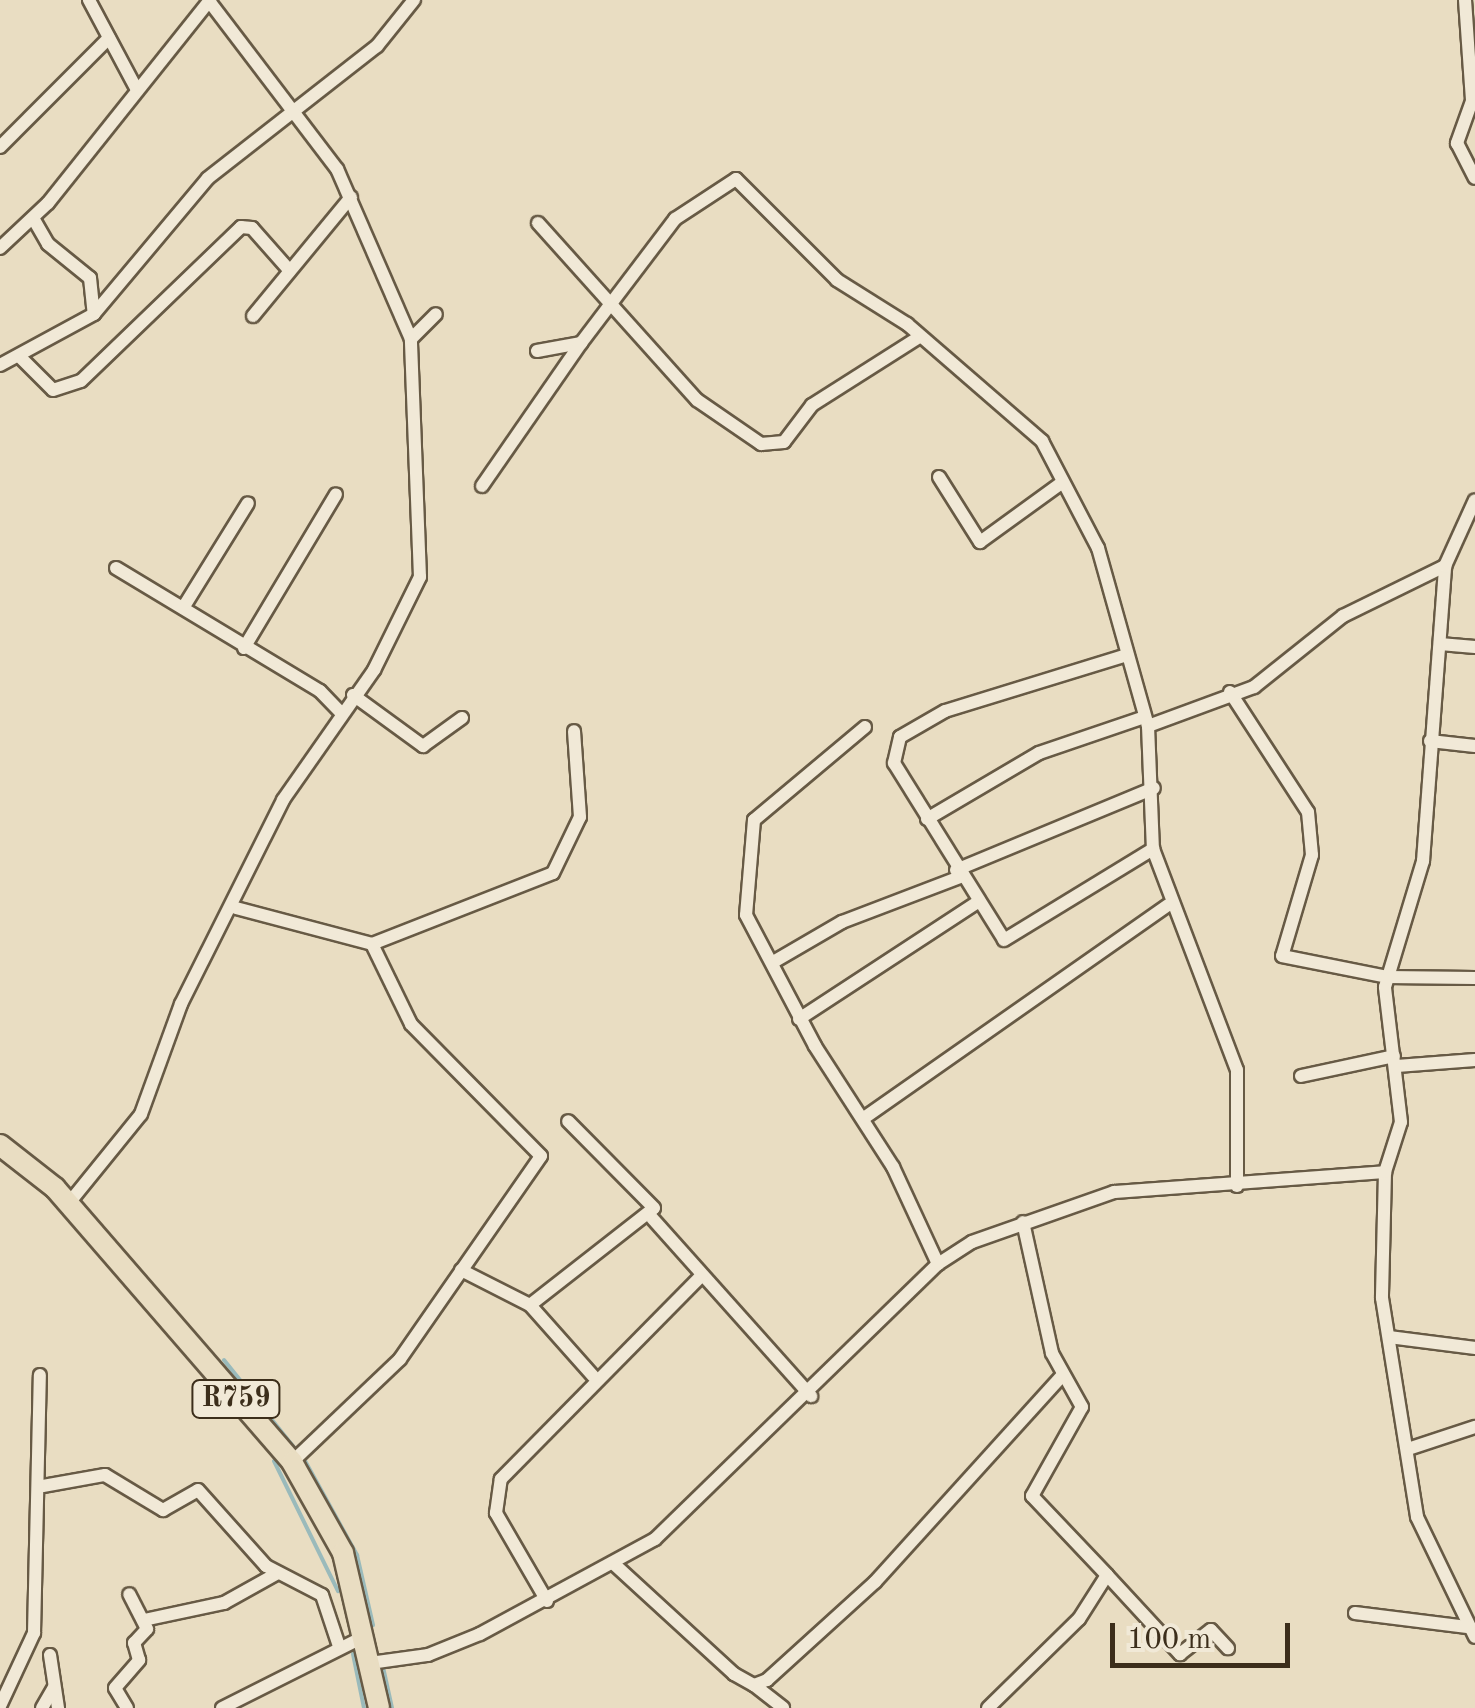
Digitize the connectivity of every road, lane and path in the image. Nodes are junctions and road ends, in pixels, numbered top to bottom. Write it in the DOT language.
graph roads {
  1 [pos="89,0"];
  2 [pos="210,0"];
  3 [pos="414,0"];
  4 [pos="1465,0"];
  5 [pos="109,38"];
  6 [pos="136,88"];
  7 [pos="296,110"];
  8 [pos="0,147"];
  9 [pos="1475,178"];
  10 [pos="350,197"];
  11 [pos="34,218"];
  12 [pos="538,223"];
  13 [pos="0,248"];
  14 [pos="290,271"];
  15 [pos="616,299"];
  16 [pos="94,314"];
  17 [pos="436,314"];
  18 [pos="252,316"];
  19 [pos="919,337"];
  20 [pos="412,339"];
  21 [pos="581,343"];
  22 [pos="537,351"];
  23 [pos="22,358"];
  24 [pos="0,366"];
  25 [pos="939,477"];
  26 [pos="1063,482"];
  27 [pos="482,486"];
  28 [pos="336,494"];
  29 [pos="1475,500"];
  30 [pos="248,503"];
  31 [pos="1444,566"];
  32 [pos="116,568"];
  33 [pos="184,608"];
  34 [pos="1440,644"];
  35 [pos="1475,647"];
  36 [pos="244,648"];
  37 [pos="1126,656"];
  38 [pos="1230,692"];
  39 [pos="353,696"];
  40 [pos="340,712"];
  41 [pos="462,718"];
  42 [pos="1147,722"];
  43 [pos="865,727"];
  44 [pos="574,731"];
  45 [pos="1430,741"];
  46 [pos="1475,746"];
  47 [pos="1154,788"];
  48 [pos="927,819"];
  49 [pos="1152,849"];
  50 [pos="958,874"];
  51 [pos="974,904"];
  52 [pos="1168,904"];
  53 [pos="236,908"];
  54 [pos="372,944"];
  55 [pos="774,961"];
  56 [pos="1387,977"];
  57 [pos="1475,978"];
  58 [pos="799,1018"];
  59 [pos="1475,1060"];
  60 [pos="1396,1061"];
  61 [pos="1301,1076"];
  62 [pos="864,1118"];
  63 [pos="568,1122"];
  64 [pos="0,1144"];
  65 [pos="1385,1172"];
  66 [pos="1236,1186"];
  67 [pos="70,1203"];
  68 [pos="652,1218"];
  69 [pos="1023,1222"];
  70 [pos="938,1264"];
  71 [pos="460,1270"];
  72 [pos="702,1276"];
  73 [pos="530,1306"];
  74 [pos="1389,1338"];
  75 [pos="1474,1348"];
  76 [pos="40,1375"];
  77 [pos="1064,1375"];
  78 [pos="593,1376"];
  79 [pos="811,1396"];
  80 [pos="1475,1427"];
  81 [pos="1408,1449"];
  82 [pos="292,1462"];
  83 [pos="43,1486"];
  84 [pos="614,1564"];
  85 [pos="276,1574"];
  86 [pos="1107,1576"];
  87 [pos="129,1594"];
  88 [pos="547,1601"];
  89 [pos="1355,1614"];
  90 [pos="144,1620"];
  91 [pos="1471,1632"];
  92 [pos="365,1636"];
  93 [pos="339,1646"];
  94 [pos="1228,1648"];
  95 [pos="50,1655"];
  96 [pos="370,1663"];
  97 [pos="754,1685"];
  98 [pos="54,1687"];
  99 [pos="0,1706"];
  100 [pos="42,1708"];
  101 [pos="58,1708"];
  102 [pos="127,1708"];
  103 [pos="222,1708"];
  104 [pos="379,1708"];
  105 [pos="783,1708"];
  106 [pos="988,1708"];
  1 -- 5 [label="street"];
  2 -- 6 [label="street"];
  2 -- 7 [label="street"];
  3 -- 7 [label="street"];
  4 -- 9 [label="street"];
  5 -- 6 [label="street"];
  5 -- 8 [label="street"];
  6 -- 11 [label="street"];
  7 -- 10 [label="street"];
  7 -- 16 [label="street"];
  10 -- 14 [label="street"];
  10 -- 20 [label="street"];
  11 -- 13 [label="street"];
  11 -- 16 [label="street"];
  12 -- 15 [label="street"];
  14 -- 18 [label="street"];
  14 -- 23 [label="street"];
  15 -- 19 [label="street"];
  15 -- 19 [label="street"];
  15 -- 21 [label="street"];
  16 -- 23 [label="street"];
  17 -- 20 [label="street"];
  19 -- 26 [label="street"];
  20 -- 39 [label="street"];
  21 -- 22 [label="street"];
  21 -- 27 [label="street"];
  23 -- 24 [label="street"];
  25 -- 26 [label="street"];
  26 -- 37 [label="street"];
  28 -- 36 [label="street"];
  29 -- 31 [label="street"];
  30 -- 33 [label="street"];
  31 -- 34 [label="street"];
  31 -- 38 [label="street"];
  32 -- 33 [label="street"];
  33 -- 36 [label="street"];
  34 -- 35 [label="street"];
  34 -- 45 [label="street"];
  36 -- 40 [label="street"];
  37 -- 42 [label="street"];
  37 -- 48 [label="street"];
  38 -- 42 [label="street"];
  38 -- 56 [label="street"];
  39 -- 40 [label="street"];
  39 -- 41 [label="street"];
  40 -- 53 [label="street"];
  42 -- 47 [label="street"];
  42 -- 48 [label="street"];
  43 -- 55 [label="street"];
  44 -- 54 [label="street"];
  45 -- 46 [label="street"];
  45 -- 56 [label="street"];
  47 -- 49 [label="street"];
  47 -- 50 [label="street"];
  48 -- 50 [label="street"];
  49 -- 51 [label="street"];
  49 -- 52 [label="street"];
  50 -- 51 [label="street"];
  50 -- 55 [label="street"];
  51 -- 58 [label="street"];
  52 -- 62 [label="street"];
  52 -- 66 [label="street"];
  53 -- 54 [label="street"];
  53 -- 67 [label="street"];
  54 -- 71 [label="street"];
  55 -- 58 [label="street"];
  56 -- 57 [label="street"];
  56 -- 60 [label="street"];
  58 -- 62 [label="street"];
  59 -- 60 [label="street"];
  60 -- 61 [label="street"];
  60 -- 65 [label="street"];
  62 -- 70 [label="street"];
  63 -- 68 [label="street"];
  64 -- 67 [label="main road, R759"];
  65 -- 66 [label="street"];
  65 -- 74 [label="street"];
  66 -- 69 [label="street"];
  67 -- 82 [label="main road, R759"];
  68 -- 72 [label="street"];
  68 -- 73 [label="street"];
  69 -- 70 [label="street"];
  69 -- 77 [label="street"];
  70 -- 79 [label="street"];
  71 -- 73 [label="street"];
  71 -- 82 [label="street"];
  72 -- 78 [label="street"];
  72 -- 79 [label="street"];
  73 -- 78 [label="street"];
  74 -- 75 [label="street"];
  74 -- 81 [label="street"];
  76 -- 83 [label="street"];
  77 -- 86 [label="street"];
  77 -- 97 [label="street"];
  78 -- 88 [label="street"];
  79 -- 84 [label="street"];
  80 -- 81 [label="street"];
  81 -- 91 [label="street"];
  82 -- 92 [label="main road, R759"];
  83 -- 85 [label="street"];
  83 -- 99 [label="street"];
  84 -- 88 [label="street"];
  84 -- 97 [label="street"];
  85 -- 90 [label="street"];
  85 -- 93 [label="street"];
  86 -- 94 [label="street"];
  86 -- 106 [label="street"];
  87 -- 90 [label="street"];
  88 -- 96 [label="street"];
  89 -- 91 [label="street"];
  90 -- 102 [label="street"];
  92 -- 93 [label="street"];
  92 -- 96 [label="main road, R759"];
  93 -- 103 [label="street"];
  95 -- 98 [label="street"];
  96 -- 104 [label="main road, R759"];
  97 -- 105 [label="street"];
  98 -- 100 [label="street"];
  98 -- 101 [label="street"];
}
